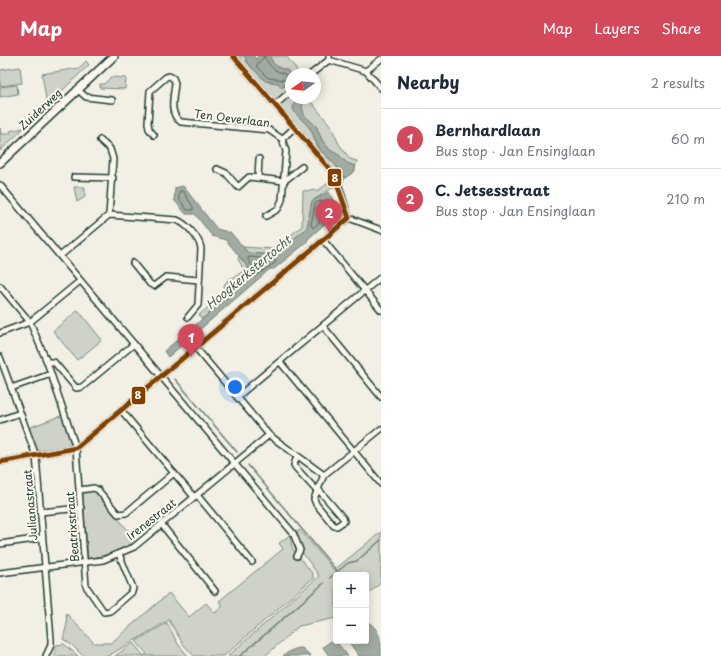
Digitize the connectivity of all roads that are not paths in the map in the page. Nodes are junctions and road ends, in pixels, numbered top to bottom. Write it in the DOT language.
graph roads {
  1 [pos="233,56"];
  2 [pos="110,57"];
  3 [pos="329,58"];
  4 [pos="381,59"];
  5 [pos="318,68"];
  6 [pos="366,71"];
  7 [pos="381,88"];
  8 [pos="77,89"];
  9 [pos="285,96"];
  10 [pos="112,100"];
  11 [pos="275,104"];
  12 [pos="294,128"];
  13 [pos="154,135"];
  14 [pos="282,139"];
  15 [pos="100,140"];
  16 [pos="259,159"];
  17 [pos="0,163"];
  18 [pos="302,167"];
  19 [pos="217,169"];
  20 [pos="74,177"];
  21 [pos="112,178"];
  22 [pos="258,178"];
  23 [pos="284,181"];
  24 [pos="0,186"];
  25 [pos="109,215"];
  26 [pos="266,216"];
  27 [pos="349,218"];
  28 [pos="381,230"];
  29 [pos="324,240"];
  30 [pos="60,256"];
  31 [pos="133,263"];
  32 [pos="381,277"];
  33 [pos="200,280"];
  34 [pos="80,281"];
  35 [pos="0,286"];
  36 [pos="365,290"];
  37 [pos="381,310"];
  38 [pos="188,317"];
  39 [pos="30,322"];
  40 [pos="322,326"];
  41 [pos="0,333"];
  42 [pos="134,344"];
  43 [pos="196,348"];
  44 [pos="0,357"];
  45 [pos="47,362"];
  46 [pos="280,362"];
  47 [pos="51,374"];
  48 [pos="162,377"];
  49 [pos="11,388"];
  50 [pos="237,397"];
  51 [pos="381,397"];
  52 [pos="121,410"];
  53 [pos="20,413"];
  54 [pos="0,420"];
  55 [pos="381,430"];
  56 [pos="269,435"];
  57 [pos="76,448"];
  58 [pos="354,452"];
  59 [pos="36,456"];
  60 [pos="298,456"];
  61 [pos="0,462"];
  62 [pos="234,463"];
  63 [pos="174,473"];
  64 [pos="324,474"];
  65 [pos="381,484"];
  66 [pos="80,490"];
  67 [pos="317,490"];
  68 [pos="196,496"];
  69 [pos="81,508"];
  70 [pos="40,512"];
  71 [pos="162,525"];
  72 [pos="42,538"];
  73 [pos="0,544"];
  74 [pos="118,554"];
  75 [pos="297,556"];
  76 [pos="252,562"];
  77 [pos="85,563"];
  78 [pos="45,568"];
  79 [pos="0,573"];
  80 [pos="215,590"];
  81 [pos="46,656"];
  1 -- 11 [label="street"];
  2 -- 8 [label="street, Zuiderweg"];
  3 -- 5 [label="street"];
  3 -- 6 [label="street"];
  4 -- 6 [label="street"];
  6 -- 7 [label="street"];
  8 -- 10 [label="street, Zuiderweg"];
  8 -- 17 [label="street, Zuiderweg"];
  9 -- 11 [label="street"];
  11 -- 12 [label="street"];
  12 -- 14 [label="street, Ten Oeverlaan"];
  12 -- 27 [label="street"];
  13 -- 14 [label="street, Ten Oeverlaan"];
  14 -- 23 [label="street, Ten Oeverlaan"];
  15 -- 21 [label="street"];
  16 -- 22 [label="street"];
  18 -- 23 [label="street"];
  19 -- 22 [label="street"];
  20 -- 21 [label="street"];
  21 -- 25 [label="street"];
  22 -- 23 [label="street"];
  23 -- 26 [label="street, Ten Oeverlaan"];
  24 -- 30 [label="street"];
  25 -- 30 [label="street"];
  25 -- 33 [label="street"];
  27 -- 28 [label="street"];
  27 -- 29 [label="street"];
  29 -- 36 [label="street"];
  29 -- 43 [label="street"];
  30 -- 34 [label="street"];
  31 -- 33 [label="street"];
  32 -- 36 [label="street"];
  33 -- 38 [label="street"];
  34 -- 39 [label="street"];
  34 -- 42 [label="street"];
  35 -- 39 [label="street, Beatrixstraat"];
  36 -- 37 [label="street"];
  36 -- 40 [label="street"];
  39 -- 41 [label="street"];
  39 -- 45 [label="street, Beatrixstraat"];
  40 -- 46 [label="street"];
  40 -- 51 [label="street"];
  42 -- 45 [label="street"];
  42 -- 48 [label="street"];
  43 -- 48 [label="street"];
  43 -- 50 [label="street"];
  44 -- 49 [label="street, Julianastraat"];
  45 -- 47 [label="street, Beatrixstraat"];
  46 -- 50 [label="street"];
  46 -- 58 [label="street"];
  47 -- 49 [label="street"];
  47 -- 57 [label="street, Beatrixstraat"];
  48 -- 52 [label="street"];
  48 -- 62 [label="street"];
  49 -- 53 [label="street, Julianastraat"];
  50 -- 56 [label="street"];
  52 -- 57 [label="street"];
  52 -- 63 [label="street"];
  53 -- 54 [label="street"];
  53 -- 59 [label="street, Julianastraat"];
  55 -- 58 [label="street"];
  56 -- 60 [label="street"];
  56 -- 62 [label="street, Irenestraat"];
  57 -- 59 [label="street"];
  57 -- 66 [label="street, Beatrixstraat"];
  58 -- 64 [label="street"];
  58 -- 65 [label="street"];
  59 -- 61 [label="street"];
  59 -- 70 [label="street, Julianastraat"];
  60 -- 64 [label="street"];
  60 -- 67 [label="street"];
  62 -- 68 [label="street, Irenestraat"];
  62 -- 75 [label="street"];
  63 -- 66 [label="street"];
  63 -- 68 [label="street"];
  64 -- 67 [label="street"];
  66 -- 69 [label="street, Beatrixstraat"];
  67 -- 67 [label="street"];
  68 -- 71 [label="street, Irenestraat"];
  68 -- 76 [label="street"];
  69 -- 70 [label="street"];
  69 -- 77 [label="street, Beatrixstraat"];
  70 -- 72 [label="street, Julianastraat"];
  71 -- 74 [label="street, Irenestraat"];
  71 -- 80 [label="street"];
  72 -- 73 [label="street"];
  72 -- 78 [label="street, Julianastraat"];
  74 -- 77 [label="street, Irenestraat"];
  74 -- 77 [label="street, Beatrixstraat"];
  77 -- 78 [label="street, Irenestraat"];
  78 -- 79 [label="street, Irenestraat"];
  78 -- 81 [label="street, Julianastraat"];
}
